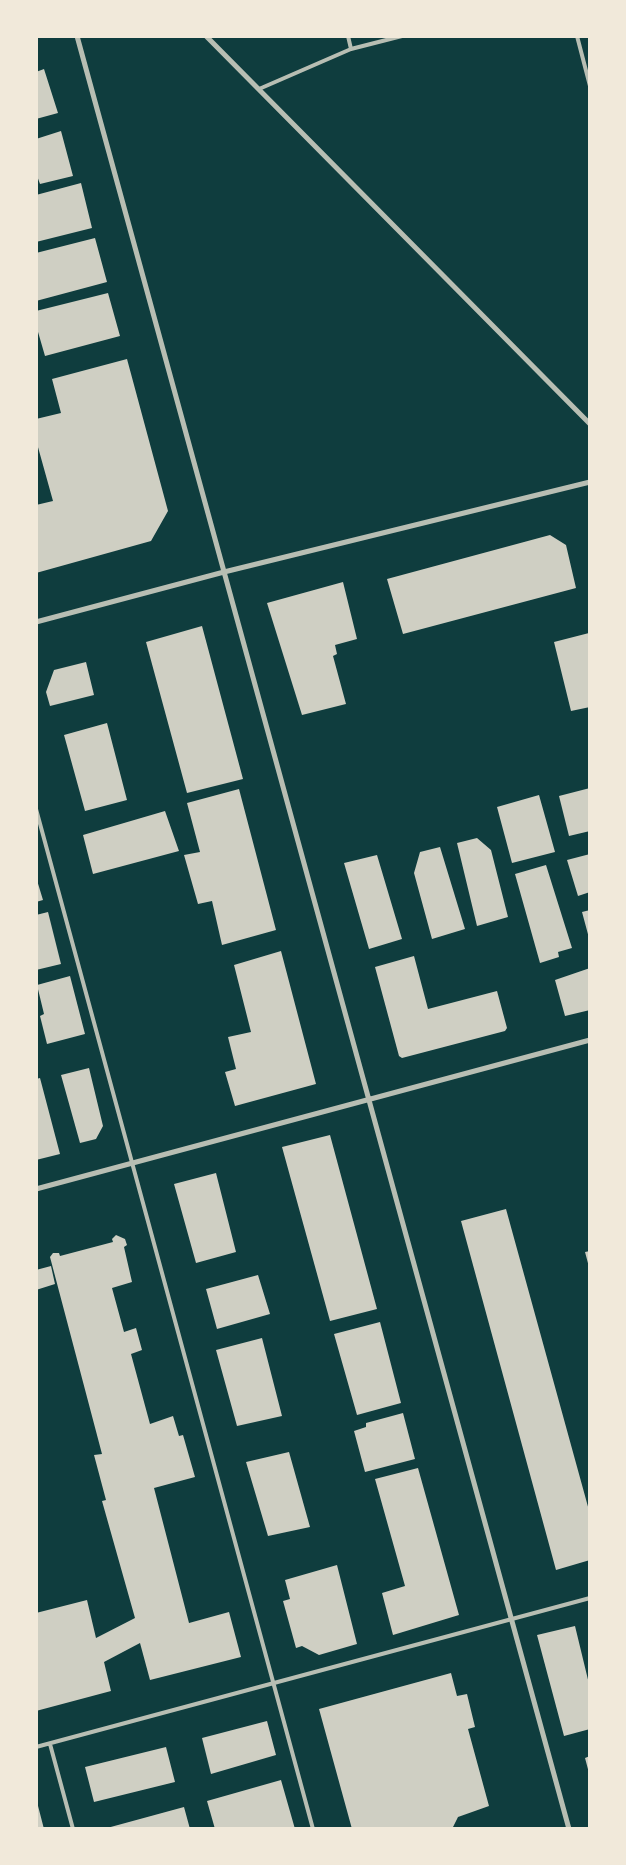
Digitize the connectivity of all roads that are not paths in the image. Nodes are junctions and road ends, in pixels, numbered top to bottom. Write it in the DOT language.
graph roads {
  1 [pos="77,36"];
  2 [pos="206,36"];
  3 [pos="348,36"];
  4 [pos="402,36"];
  5 [pos="577,36"];
  6 [pos="351,49"];
  7 [pos="590,86"];
  8 [pos="259,89"];
  9 [pos="590,424"];
  10 [pos="590,482"];
  11 [pos="224,572"];
  12 [pos="36,622"];
  13 [pos="36,809"];
  14 [pos="590,1040"];
  15 [pos="369,1098"];
  16 [pos="131,1163"];
  17 [pos="36,1188"];
  18 [pos="590,1598"];
  19 [pos="512,1619"];
  20 [pos="273,1684"];
  21 [pos="50,1744"];
  22 [pos="36,1747"];
  23 [pos="73,1829"];
  24 [pos="313,1829"];
  25 [pos="569,1829"];
  1 -- 11 [label="street"];
  2 -- 8 [label="street"];
  3 -- 6 [label="lane"];
  4 -- 6 [label="lane"];
  5 -- 7 [label="lane"];
  6 -- 8 [label="lane"];
  8 -- 9 [label="street"];
  10 -- 11 [label="street"];
  11 -- 12 [label="street"];
  11 -- 15 [label="street"];
  13 -- 16 [label="lane"];
  14 -- 15 [label="street"];
  15 -- 16 [label="street"];
  15 -- 19 [label="street"];
  16 -- 17 [label="street"];
  16 -- 20 [label="lane"];
  18 -- 19 [label="lane"];
  19 -- 20 [label="lane"];
  19 -- 25 [label="street"];
  20 -- 21 [label="lane"];
  20 -- 24 [label="lane"];
  21 -- 22 [label="lane"];
  21 -- 23 [label="lane"];
}
